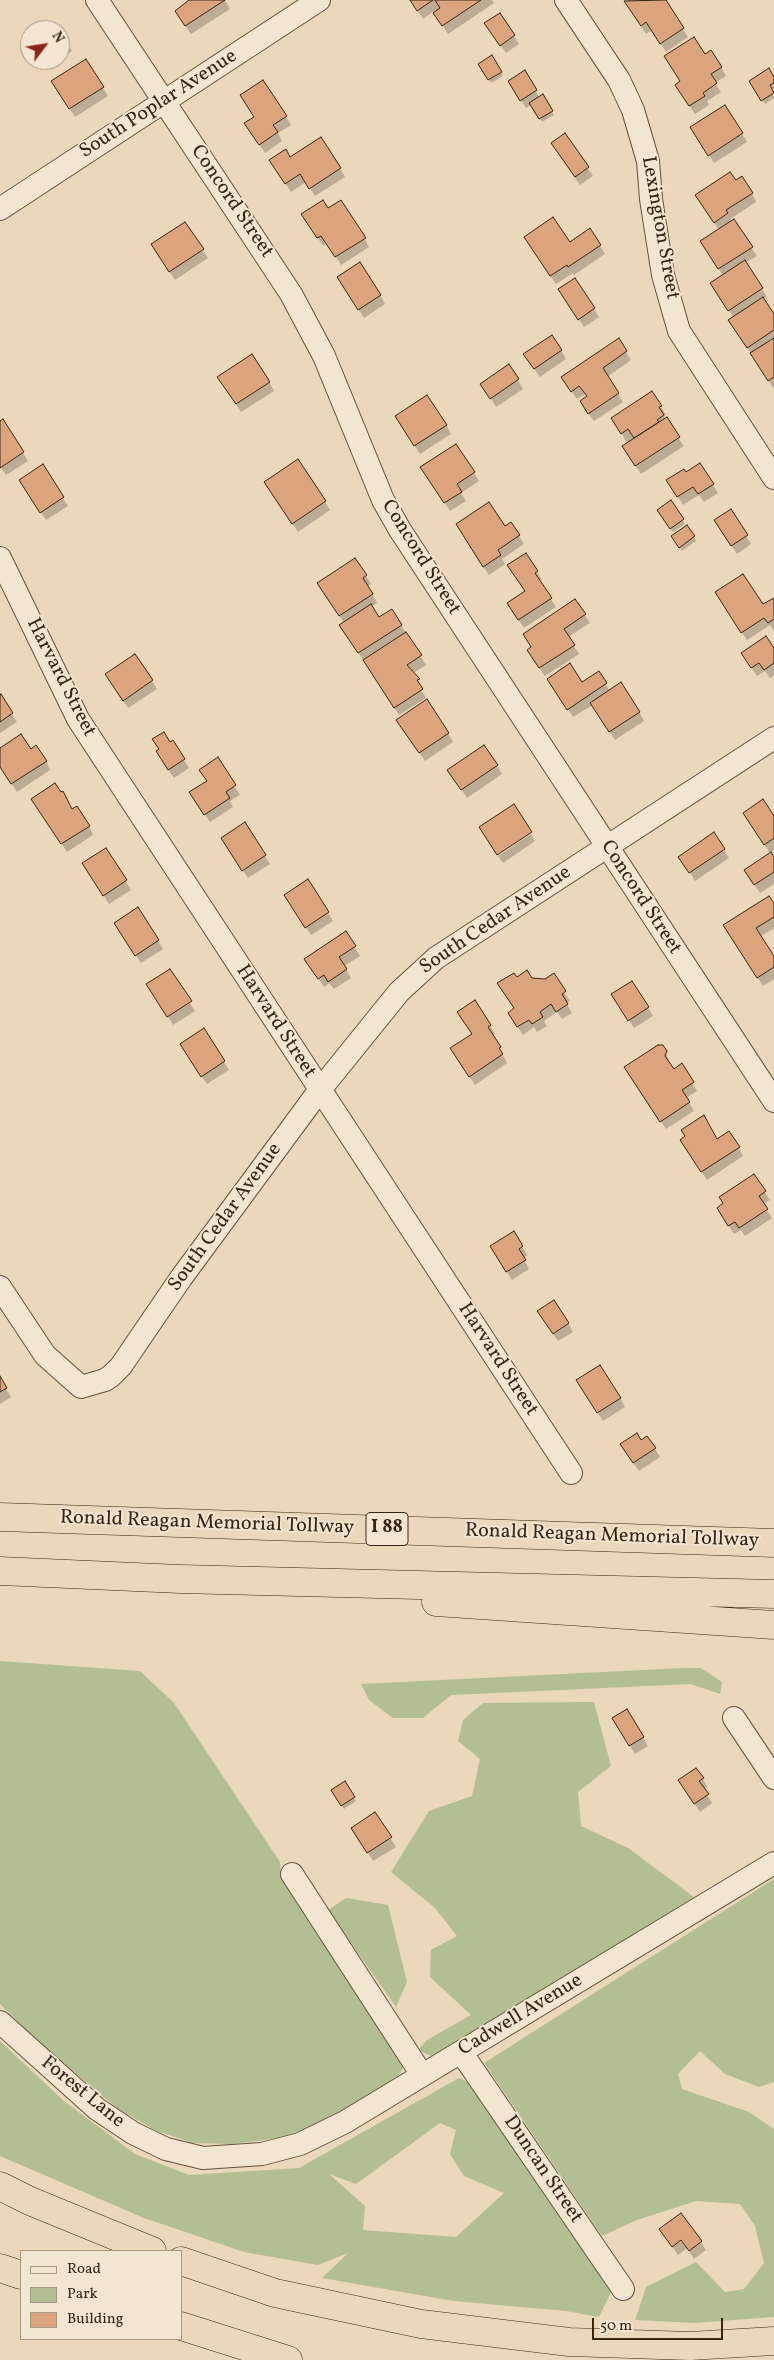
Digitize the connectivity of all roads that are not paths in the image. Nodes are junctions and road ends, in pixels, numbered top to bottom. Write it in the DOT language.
graph roads {
  1 [pos="97,0"];
  2 [pos="319,0"];
  3 [pos="566,0"];
  4 [pos="164,102"];
  5 [pos="0,209"];
  6 [pos="774,478"];
  7 [pos="0,558"];
  8 [pos="774,738"];
  9 [pos="606,846"];
  10 [pos="320,1091"];
  11 [pos="774,1101"];
  12 [pos="0,1286"];
  13 [pos="571,1473"];
  14 [pos="0,1517"];
  15 [pos="774,1543"];
  16 [pos="0,1571"];
  17 [pos="180,1579"];
  18 [pos="774,1594"];
  19 [pos="774,1624"];
  20 [pos="734,1718"];
  21 [pos="774,1778"];
  22 [pos="774,1863"];
  23 [pos="292,1874"];
  24 [pos="0,2022"];
  25 [pos="462,2052"];
  26 [pos="422,2075"];
  27 [pos="262,2154"];
  28 [pos="0,2186"];
  29 [pos="150,2250"];
  30 [pos="182,2261"];
  31 [pos="0,2268"];
  32 [pos="20,2275"];
  33 [pos="623,2289"];
  34 [pos="182,2326"];
  35 [pos="774,2341"];
  36 [pos="288,2360"];
  1 -- 4 [label="street, Concord Street"];
  2 -- 4 [label="street, South Poplar Avenue"];
  3 -- 6 [label="street, Lexington Street"];
  4 -- 5 [label="street, South Poplar Avenue"];
  4 -- 9 [label="street, Concord Street"];
  7 -- 10 [label="street, Harvard Street"];
  8 -- 9 [label="street, South Cedar Avenue"];
  9 -- 10 [label="street, South Cedar Avenue"];
  9 -- 11 [label="street, Concord Street"];
  10 -- 12 [label="street, South Cedar Avenue"];
  10 -- 13 [label="street, Harvard Street"];
  14 -- 15 [label="highway, Ronald Reagan Memorial Tollway / I 88"];
  16 -- 17 [label="highway"];
  17 -- 18 [label="highway"];
  17 -- 19 [label="highway"];
  20 -- 21 [label="street"];
  22 -- 25 [label="street, Cadwell Avenue"];
  23 -- 26 [label="street"];
  24 -- 27 [label="street, Forest Lane"];
  25 -- 26 [label="street, Cadwell Avenue"];
  25 -- 33 [label="street, Duncan Street"];
  26 -- 27 [label="street, Cadwell Avenue"];
  28 -- 29 [label="highway"];
  30 -- 35 [label="highway"];
  31 -- 32 [label="highway"];
  34 -- 36 [label="highway"];
}
